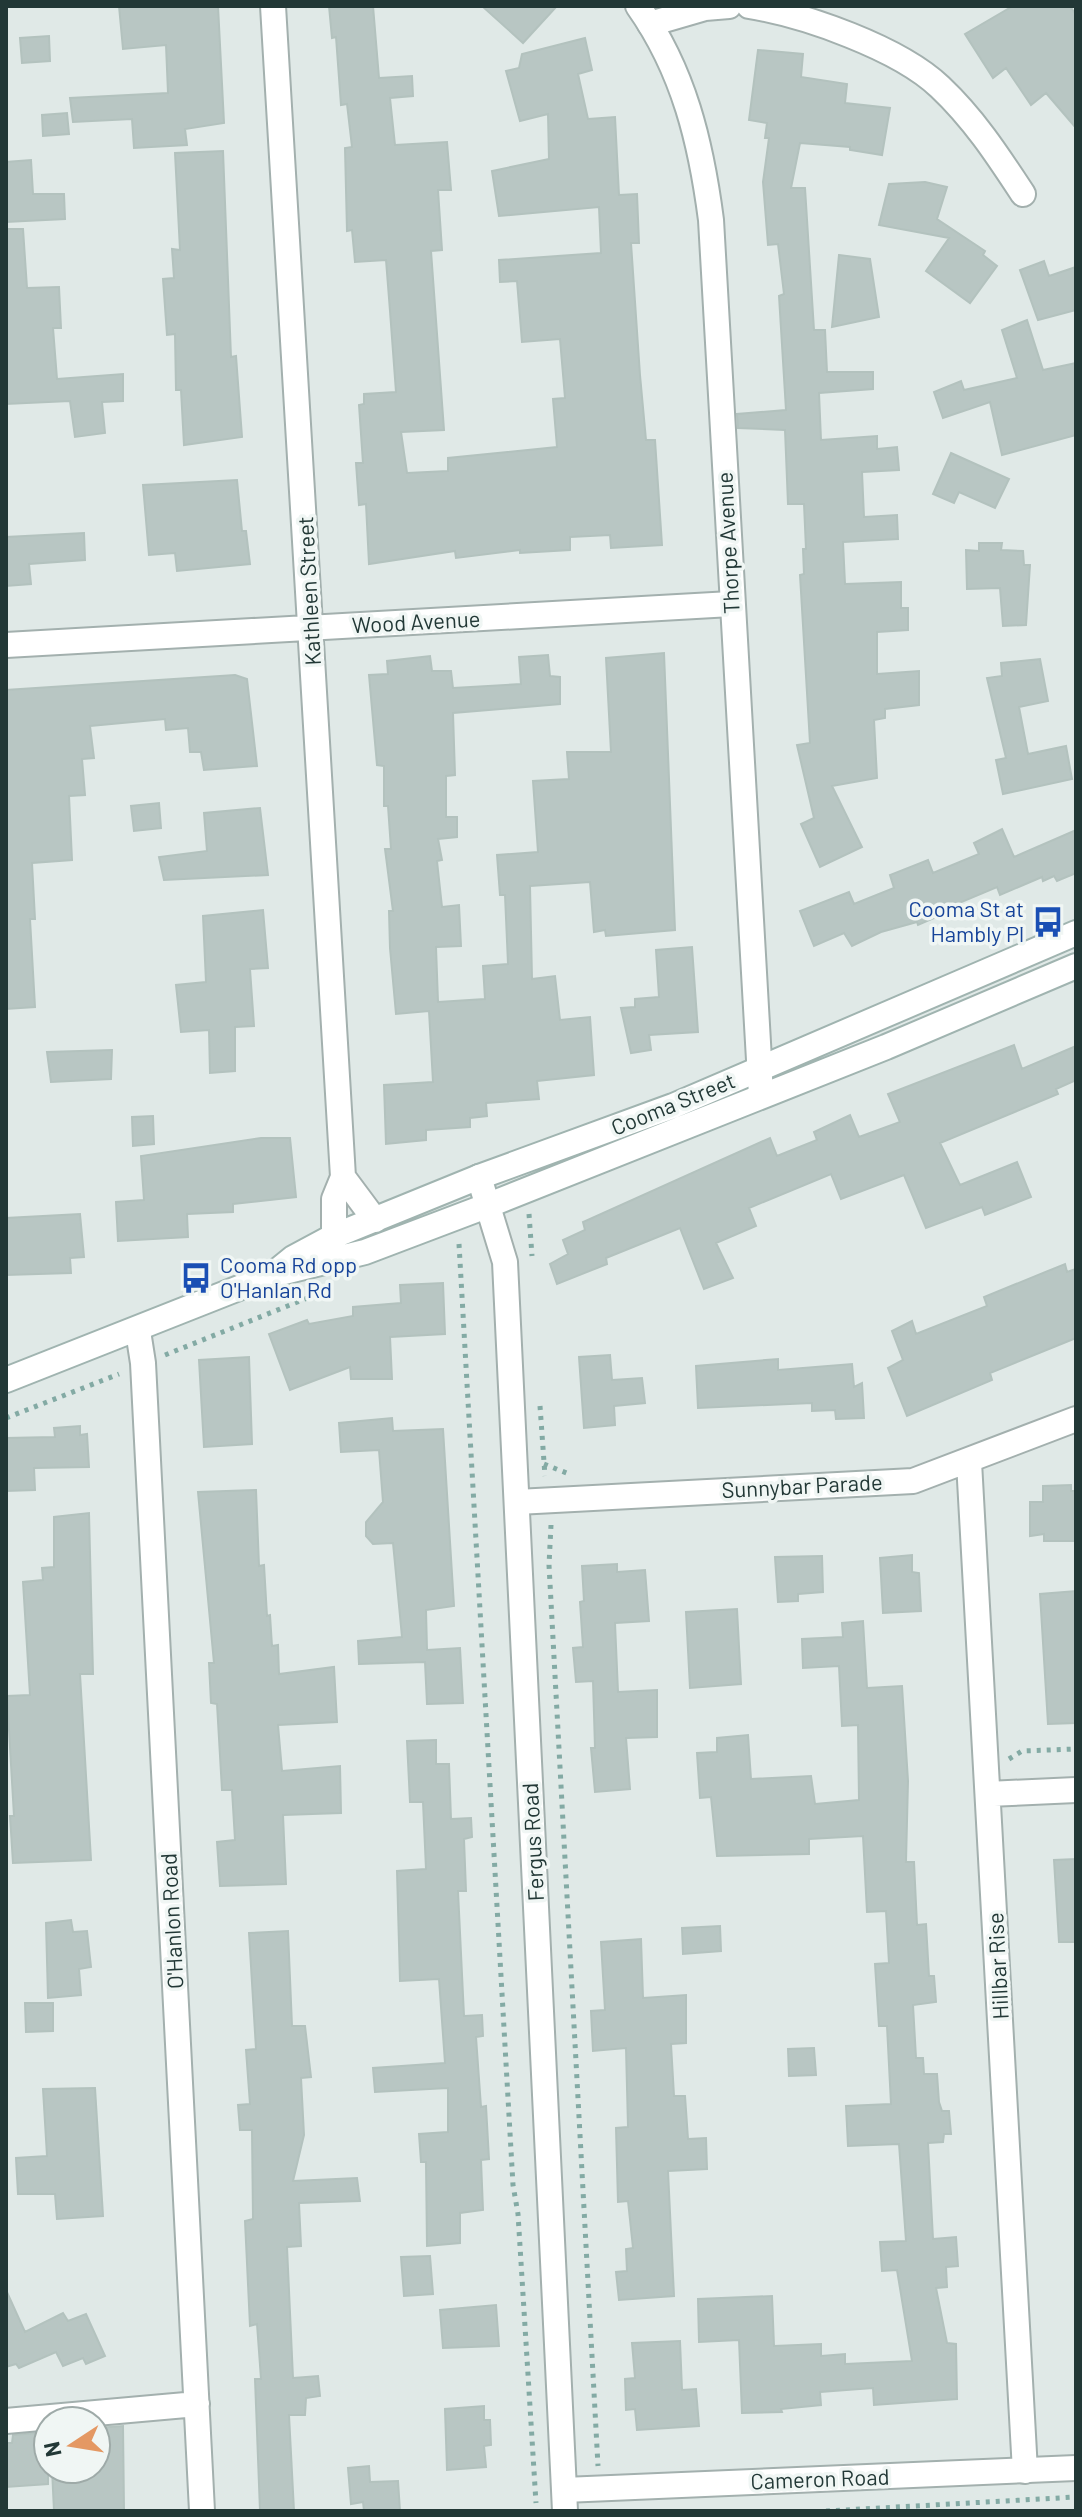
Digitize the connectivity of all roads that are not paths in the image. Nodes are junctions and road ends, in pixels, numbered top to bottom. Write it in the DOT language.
graph roads {
  1 [pos="273,6"];
  2 [pos="729,6"];
  3 [pos="749,6"];
  4 [pos="644,15"];
  5 [pos="1023,194"];
  6 [pos="731,604"];
  7 [pos="312,628"];
  8 [pos="6,645"];
  9 [pos="1076,933"];
  10 [pos="1076,966"];
  11 [pos="759,1068"];
  12 [pos="761,1095"];
  13 [pos="343,1177"];
  14 [pos="479,1177"];
  15 [pos="489,1205"];
  16 [pos="375,1220"];
  17 [pos="334,1236"];
  18 [pos="272,1275"];
  19 [pos="138,1331"];
  20 [pos="6,1380"];
  21 [pos="1076,1419"];
  22 [pos="969,1462"];
  23 [pos="517,1502"];
  24 [pos="1076,1790"];
  25 [pos="988,1794"];
  26 [pos="197,2404"];
  27 [pos="6,2421"];
  28 [pos="1076,2468"];
  29 [pos="1025,2471"];
  30 [pos="564,2500"];
  31 [pos="202,2511"];
  1 -- 7 [label="street, Kathleen Street"];
  2 -- 4 [label="street"];
  3 -- 5 [label="street"];
  4 -- 6 [label="street, Thorpe Avenue"];
  6 -- 7 [label="street, Wood Avenue"];
  6 -- 11 [label="street, Thorpe Avenue"];
  7 -- 8 [label="street, Wood Avenue"];
  7 -- 13 [label="street, Kathleen Street"];
  9 -- 11 [label="street, Cooma Street"];
  10 -- 12 [label="street, Cooma Street"];
  11 -- 12 [label="street, Thorpe Avenue"];
  11 -- 14 [label="street, Cooma Street"];
  12 -- 15 [label="street, Cooma Street"];
  13 -- 16 [label="street"];
  13 -- 17 [label="street, Kathleen Street"];
  14 -- 15 [label="street, Fergus Road"];
  14 -- 16 [label="street, Cooma Street"];
  15 -- 18 [label="street, Cooma Street"];
  15 -- 23 [label="street, Fergus Road"];
  16 -- 17 [label="street, Cooma Street"];
  17 -- 18 [label="street, Cooma Street"];
  18 -- 19 [label="street, Cooma Street"];
  19 -- 20 [label="street, Cooma Street"];
  19 -- 26 [label="street, O'Hanlon Road"];
  21 -- 22 [label="street, Sunnybar Parade"];
  22 -- 23 [label="street, Sunnybar Parade"];
  22 -- 25 [label="street, Hillbar Rise"];
  23 -- 30 [label="street, Fergus Road"];
  24 -- 25 [label="street"];
  25 -- 29 [label="street, Hillbar Rise"];
  26 -- 27 [label="street"];
  26 -- 31 [label="street, O'Hanlon Road"];
  28 -- 29 [label="street, Cameron Road"];
  29 -- 30 [label="street, Cameron Road"];
}
